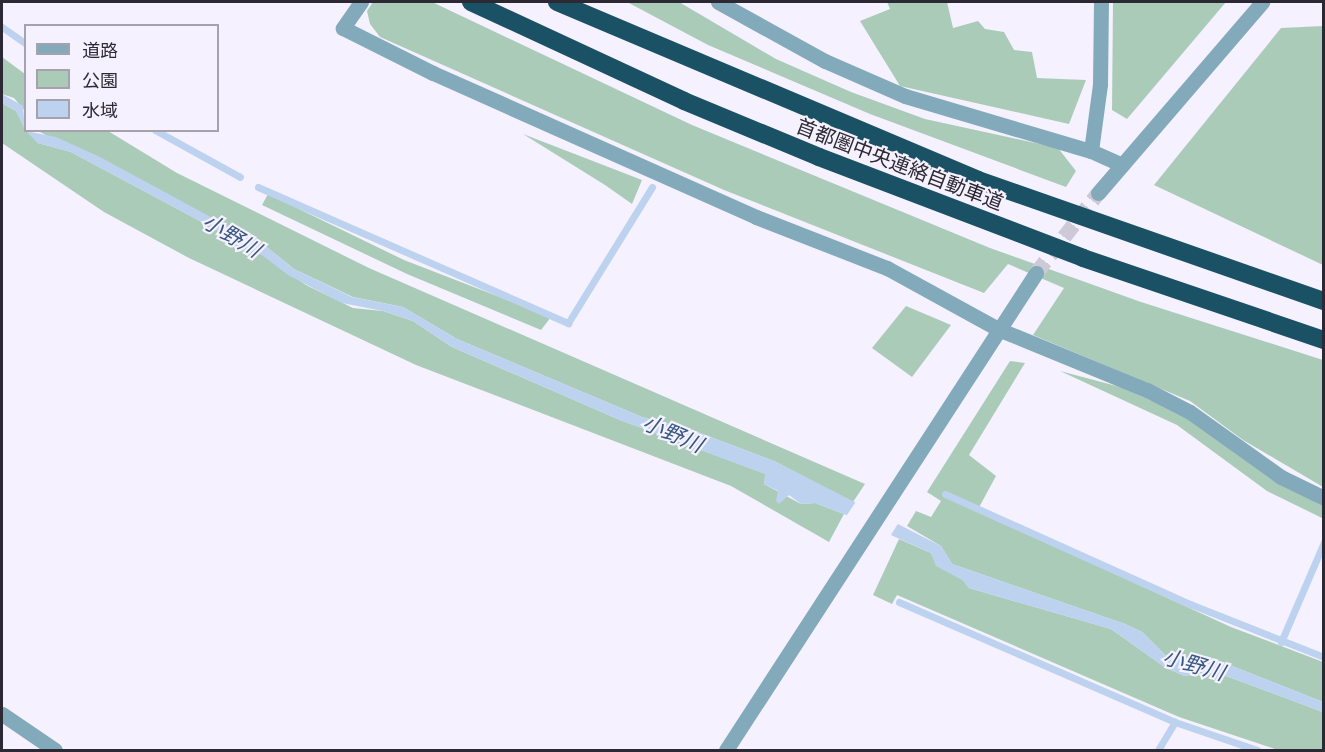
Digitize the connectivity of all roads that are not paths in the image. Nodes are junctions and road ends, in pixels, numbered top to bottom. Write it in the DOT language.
graph roads {
  1 [pos="362,2"];
  2 [pos="471,2"];
  3 [pos="557,2"];
  4 [pos="718,2"];
  5 [pos="1101,2"];
  6 [pos="1262,2"];
  7 [pos="1091,151"];
  8 [pos="1122,165"];
  9 [pos="1098,193"];
  10 [pos="1036,273"];
  11 [pos="1323,302"];
  12 [pos="998,329"];
  13 [pos="1323,340"];
  14 [pos="1323,498"];
  15 [pos="2,714"];
  16 [pos="56,750"];
  17 [pos="726,750"];
  1 -- 12 [label="street"];
  2 -- 13 [label="highway, 首都圏中央連絡自動車道"];
  3 -- 11 [label="highway, 首都圏中央連絡自動車道"];
  4 -- 7 [label="street"];
  5 -- 7 [label="street"];
  6 -- 8 [label="street"];
  7 -- 8 [label="street"];
  8 -- 9 [label="street"];
  10 -- 12 [label="street"];
  12 -- 14 [label="street"];
  12 -- 17 [label="street"];
  15 -- 16 [label="street"];
}
